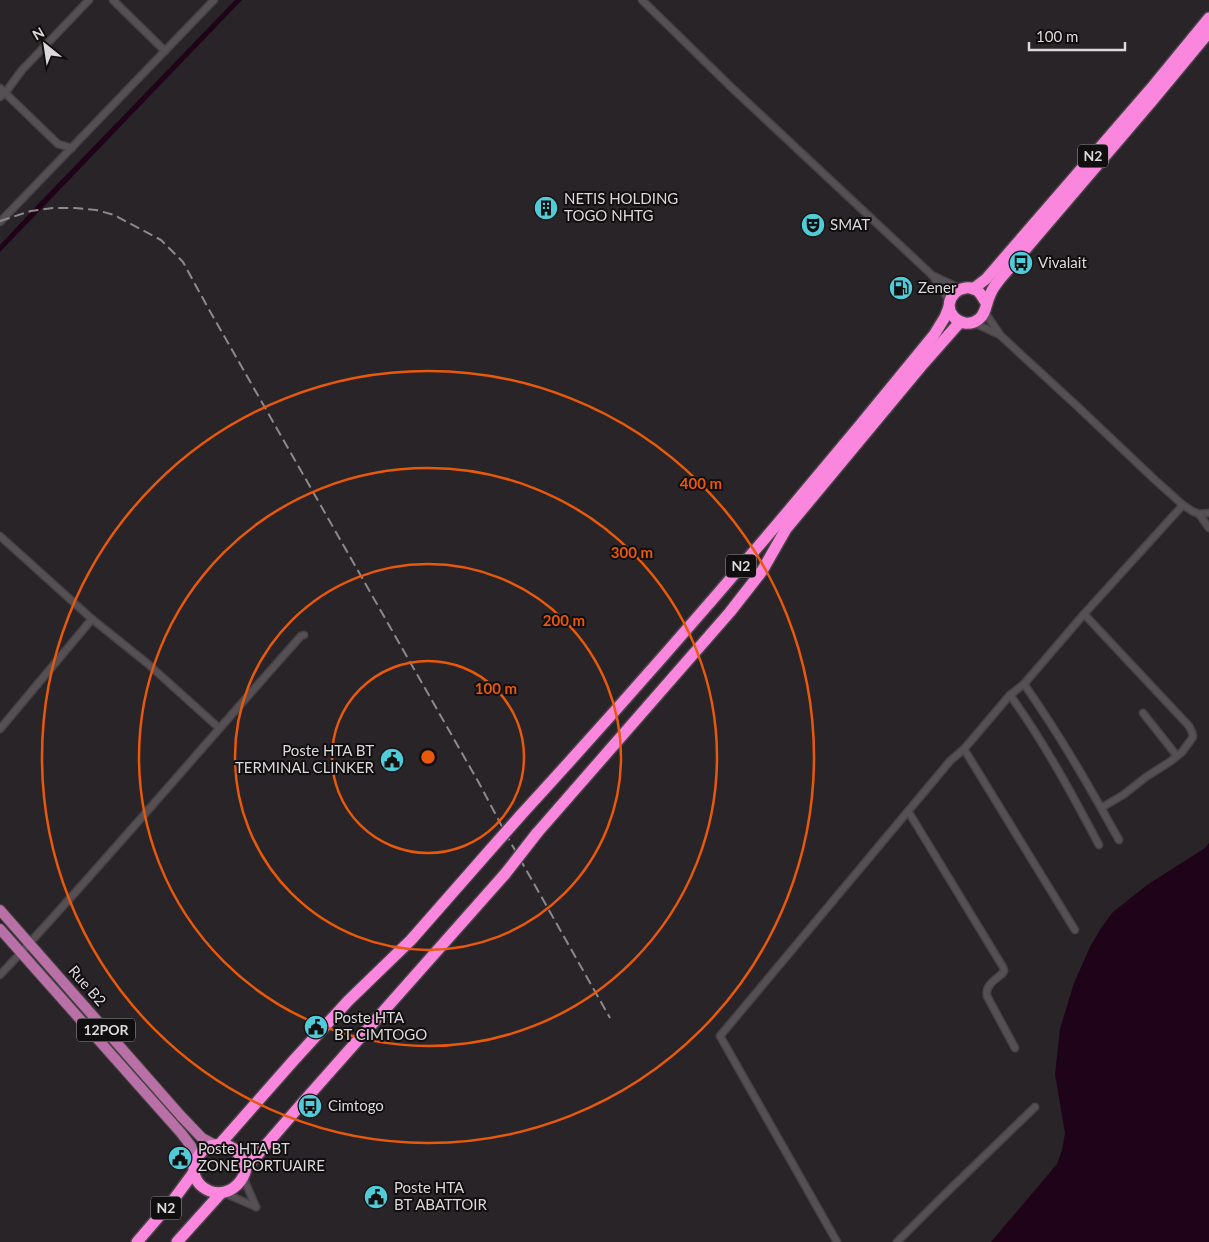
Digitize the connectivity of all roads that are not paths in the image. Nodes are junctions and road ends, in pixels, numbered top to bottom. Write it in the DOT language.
graph roads {
  1 [pos="89,0"];
  2 [pos="113,0"];
  3 [pos="214,0"];
  4 [pos="642,0"];
  5 [pos="1209,18"];
  6 [pos="1209,32"];
  7 [pos="165,52"];
  8 [pos="2,93"];
  9 [pos="72,148"];
  10 [pos="0,222"];
  11 [pos="933,276"];
  12 [pos="967,289"];
  13 [pos="949,305"];
  14 [pos="986,308"];
  15 [pos="960,322"];
  16 [pos="974,323"];
  17 [pos="1001,336"];
  18 [pos="1183,505"];
  19 [pos="1209,513"];
  20 [pos="1199,514"];
  21 [pos="1209,528"];
  22 [pos="0,536"];
  23 [pos="1084,614"];
  24 [pos="92,619"];
  25 [pos="304,635"];
  26 [pos="1024,684"];
  27 [pos="1010,695"];
  28 [pos="1143,713"];
  29 [pos="219,728"];
  30 [pos="0,729"];
  31 [pos="964,749"];
  32 [pos="1177,756"];
  33 [pos="1101,808"];
  34 [pos="908,811"];
  35 [pos="1119,840"];
  36 [pos="1099,845"];
  37 [pos="0,910"];
  38 [pos="0,928"];
  39 [pos="1075,930"];
  40 [pos="30,943"];
  41 [pos="21,953"];
  42 [pos="0,976"];
  43 [pos="1015,1048"];
  44 [pos="1035,1107"];
  45 [pos="218,1144"];
  46 [pos="195,1166"];
  47 [pos="245,1173"];
  48 [pos="222,1193"];
  49 [pos="137,1242"];
  50 [pos="177,1242"];
  51 [pos="837,1242"];
  52 [pos="897,1242"];
  1 -- 8 [label="street"];
  2 -- 7 [label="street"];
  3 -- 7 [label="street"];
  4 -- 11 [label="street"];
  5 -- 12 [label="highway, N2"];
  6 -- 14 [label="highway, N2"];
  7 -- 9 [label="street"];
  8 -- 9 [label="street"];
  9 -- 10 [label="street"];
  11 -- 12 [label="street"];
  11 -- 13 [label="street"];
  12 -- 13 [label="highway"];
  12 -- 14 [label="highway"];
  13 -- 15 [label="highway"];
  13 -- 45 [label="highway, N2, bridge"];
  14 -- 16 [label="highway"];
  14 -- 17 [label="street"];
  15 -- 16 [label="highway"];
  15 -- 47 [label="highway, N2, bridge"];
  16 -- 17 [label="street"];
  17 -- 18 [label="street"];
  18 -- 20 [label="street"];
  18 -- 23 [label="street"];
  19 -- 20 [label="street"];
  20 -- 21 [label="street"];
  22 -- 24 [label="street"];
  23 -- 26 [label="street"];
  23 -- 32 [label="street"];
  24 -- 29 [label="street"];
  24 -- 30 [label="street"];
  25 -- 29 [label="street"];
  26 -- 27 [label="street"];
  26 -- 33 [label="street"];
  27 -- 31 [label="street"];
  27 -- 36 [label="street"];
  28 -- 32 [label="street"];
  29 -- 40 [label="street"];
  31 -- 34 [label="street"];
  31 -- 39 [label="street"];
  32 -- 33 [label="street"];
  33 -- 35 [label="street"];
  34 -- 43 [label="street"];
  34 -- 51 [label="street"];
  37 -- 40 [label="main road, Rue B2 / 12POR"];
  38 -- 41 [label="main road, Rue B2 / 12POR"];
  40 -- 41 [label="street"];
  40 -- 45 [label="main road, Rue B2 / 12POR"];
  41 -- 42 [label="street"];
  41 -- 46 [label="main road, Rue B2 / 12POR"];
  44 -- 52 [label="street"];
  45 -- 46 [label="highway, N2"];
  45 -- 47 [label="highway"];
  46 -- 48 [label="highway, N2"];
  46 -- 49 [label="highway, N2"];
  47 -- 48 [label="highway, N2"];
  47 -- 48 [label="street"];
  48 -- 50 [label="highway, N2"];
}
